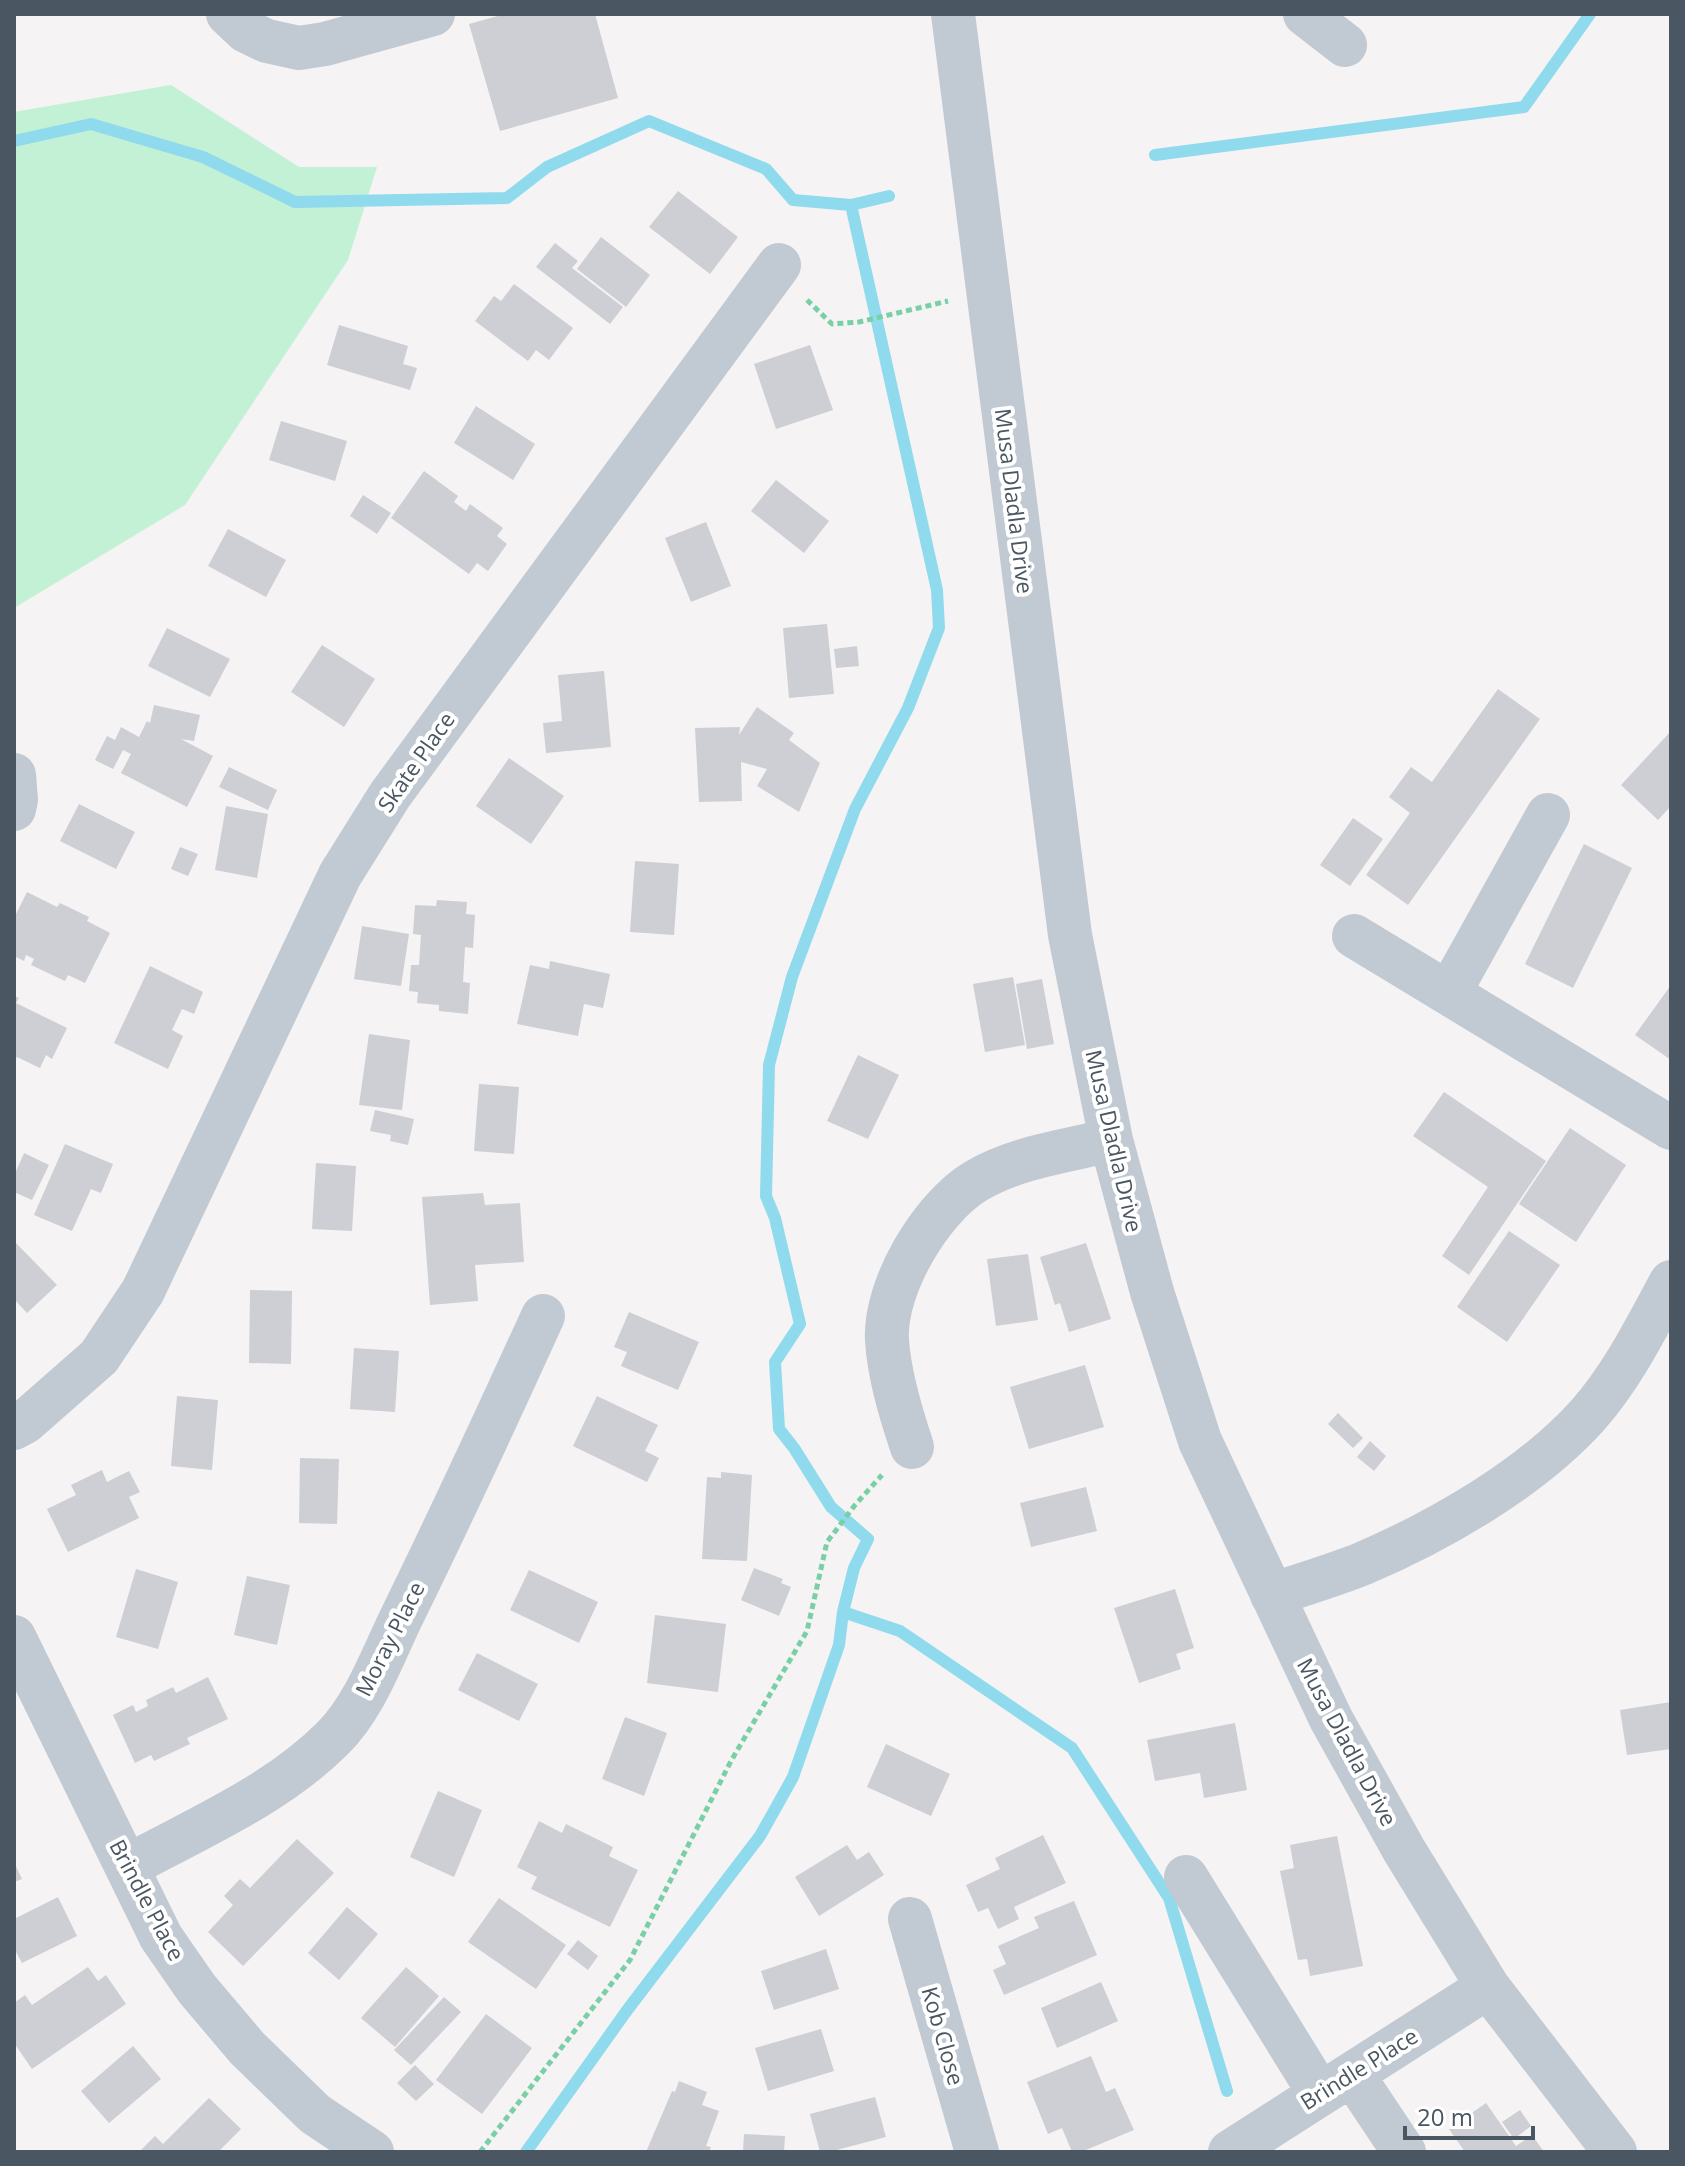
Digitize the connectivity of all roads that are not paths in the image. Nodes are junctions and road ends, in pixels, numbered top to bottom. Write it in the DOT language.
graph roads {
  1 [pos="228,14"];
  2 [pos="433,14"];
  3 [pos="953,14"];
  4 [pos="1305,14"];
  5 [pos="1345,45"];
  6 [pos="779,265"];
  7 [pos="14,775"];
  8 [pos="14,809"];
  9 [pos="1548,815"];
  10 [pos="1354,936"];
  11 [pos="1449,993"];
  12 [pos="1671,1128"];
  13 [pos="1111,1140"];
  14 [pos="1671,1282"];
  15 [pos="543,1316"];
  16 [pos="14,1428"];
  17 [pos="912,1447"];
  18 [pos="1272,1595"];
  19 [pos="14,1637"];
  20 [pos="128,1866"];
  21 [pos="1186,1877"];
  22 [pos="910,1919"];
  23 [pos="1488,1987"];
  24 [pos="1336,2084"];
  25 [pos="372,2152"];
  26 [pos="977,2152"];
  27 [pos="1230,2152"];
  28 [pos="1404,2152"];
  29 [pos="1615,2152"];
  1 -- 2 [label="street"];
  3 -- 13 [label="street, Musa Dladla Drive"];
  4 -- 5 [label="street"];
  6 -- 16 [label="street, Skate Place"];
  7 -- 8 [label="street"];
  9 -- 11 [label="street"];
  10 -- 11 [label="street"];
  11 -- 12 [label="street"];
  13 -- 17 [label="street"];
  13 -- 18 [label="street, Musa Dladla Drive"];
  14 -- 18 [label="street"];
  15 -- 20 [label="street, Moray Place"];
  18 -- 23 [label="street, Musa Dladla Drive"];
  19 -- 20 [label="street, Brindle Place"];
  20 -- 25 [label="street, Brindle Place"];
  21 -- 24 [label="street"];
  22 -- 26 [label="street, Kob Close"];
  23 -- 24 [label="street, Brindle Place"];
  23 -- 29 [label="street, Musa Dladla Drive"];
  24 -- 27 [label="street, Brindle Place"];
  24 -- 28 [label="street"];
}
